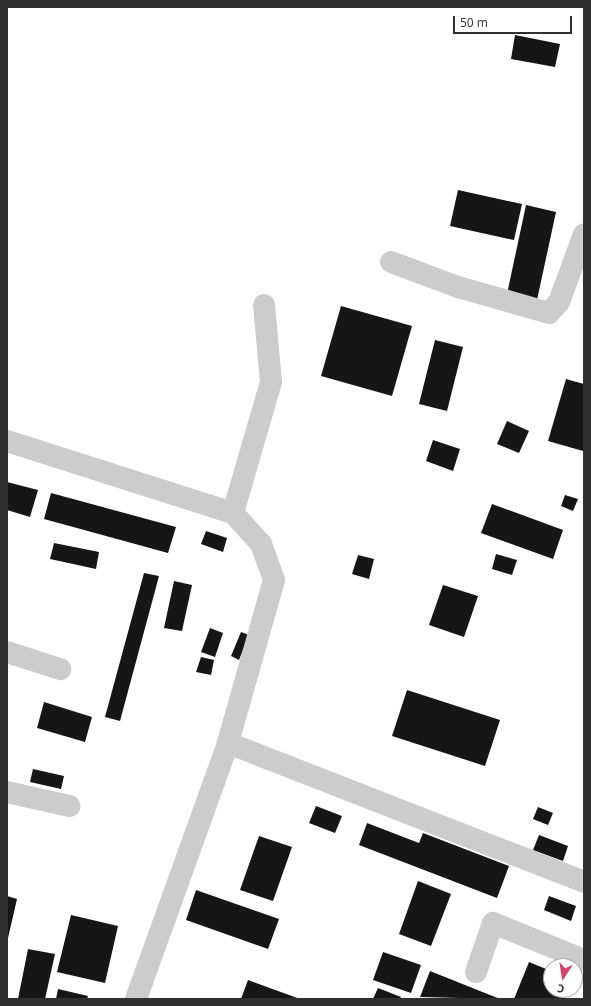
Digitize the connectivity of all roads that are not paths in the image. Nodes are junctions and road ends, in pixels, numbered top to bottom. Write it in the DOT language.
graph roads {
  1 [pos="584,234"];
  2 [pos="391,262"];
  3 [pos="264,305"];
  4 [pos="7,441"];
  5 [pos="233,513"];
  6 [pos="7,652"];
  7 [pos="60,669"];
  8 [pos="228,743"];
  9 [pos="7,792"];
  10 [pos="69,806"];
  11 [pos="584,882"];
  12 [pos="584,960"];
  13 [pos="476,972"];
  14 [pos="136,999"];
  1 -- 2 [label="lane"];
  3 -- 5 [label="lane"];
  4 -- 5 [label="lane"];
  5 -- 8 [label="lane"];
  6 -- 7 [label="lane"];
  8 -- 11 [label="lane"];
  8 -- 14 [label="lane"];
  9 -- 10 [label="lane"];
  12 -- 13 [label="lane"];
}
